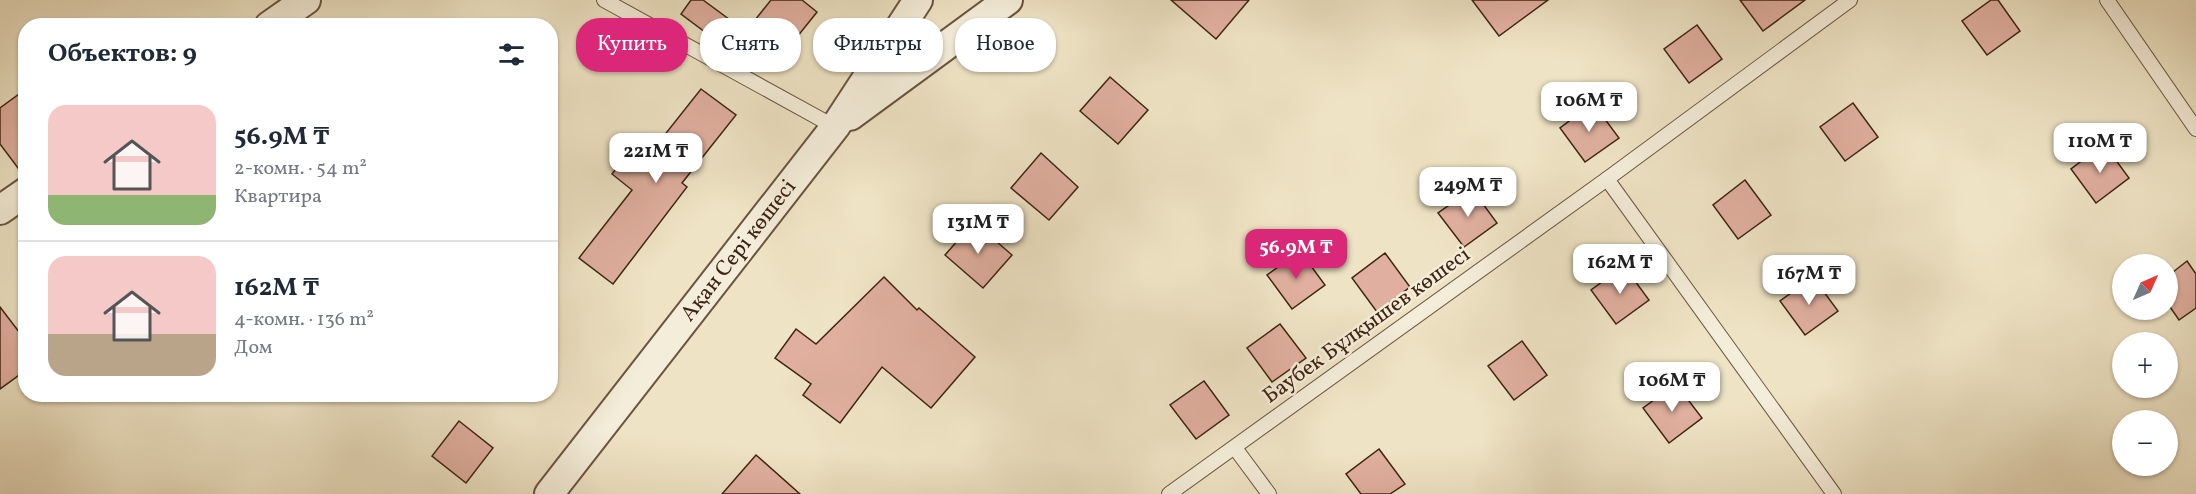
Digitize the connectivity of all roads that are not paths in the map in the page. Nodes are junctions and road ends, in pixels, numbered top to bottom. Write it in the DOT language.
graph roads {
  1 [pos="306,0"];
  2 [pos="604,0"];
  3 [pos="918,0"];
  4 [pos="1008,0"];
  5 [pos="1850,0"];
  6 [pos="2107,0"];
  7 [pos="280,18"];
  8 [pos="835,127"];
  9 [pos="2196,129"];
  10 [pos="1607,179"];
  11 [pos="18,198"];
  12 [pos="0,210"];
  13 [pos="1235,448"];
  14 [pos="549,494"];
  15 [pos="1169,494"];
  16 [pos="1269,494"];
  17 [pos="1834,494"];
  1 -- 7 [label="street"];
  2 -- 8 [label="lane"];
  3 -- 8 [label="street, Ақан Сері көшесі"];
  4 -- 8 [label="street"];
  5 -- 10 [label="lane, Баубек Бұлқышев көшесі"];
  6 -- 9 [label="lane"];
  8 -- 14 [label="street, Ақан Сері көшесі"];
  10 -- 13 [label="lane, Баубек Бұлқышев көшесі"];
  10 -- 17 [label="lane"];
  11 -- 12 [label="street"];
  13 -- 15 [label="lane, Баубек Бұлқышев көшесі"];
  13 -- 16 [label="lane"];
}
